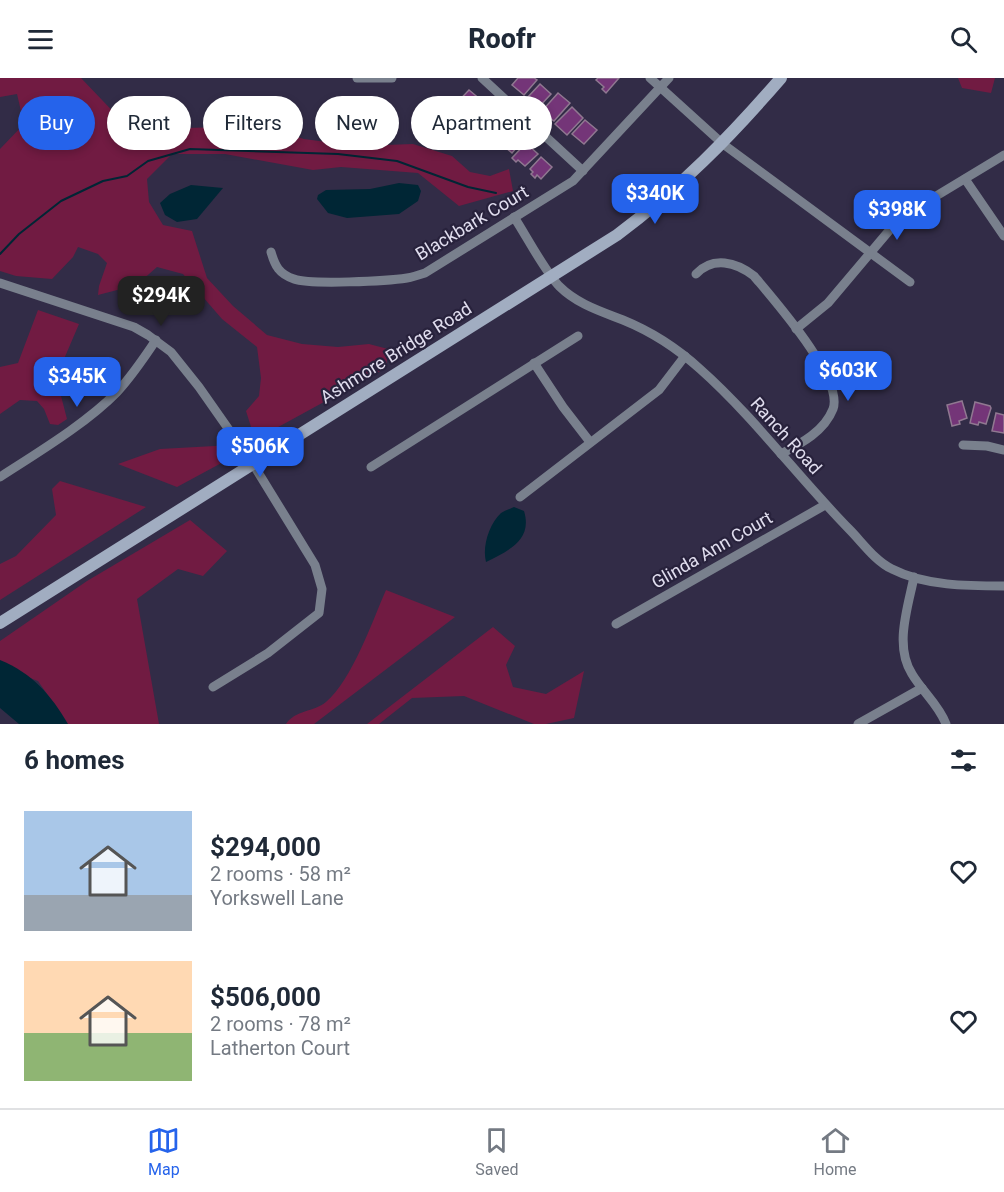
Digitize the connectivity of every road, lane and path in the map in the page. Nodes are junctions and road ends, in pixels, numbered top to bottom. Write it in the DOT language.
graph roads {
  1 [pos="357,78"];
  2 [pos="392,78"];
  3 [pos="482,78"];
  4 [pos="650,78"];
  5 [pos="669,78"];
  6 [pos="781,78"];
  7 [pos="660,87"];
  8 [pos="723,144"];
  9 [pos="1004,155"];
  10 [pos="583,171"];
  11 [pos="965,179"];
  12 [pos="514,217"];
  13 [pos="1004,236"];
  14 [pos="271,252"];
  15 [pos="870,252"];
  16 [pos="696,274"];
  17 [pos="552,276"];
  18 [pos="910,282"];
  19 [pos="0,283"];
  20 [pos="796,329"];
  21 [pos="578,336"];
  22 [pos="156,340"];
  23 [pos="685,356"];
  24 [pos="534,363"];
  25 [pos="590,442"];
  26 [pos="963,445"];
  27 [pos="1004,450"];
  28 [pos="780,454"];
  29 [pos="254,464"];
  30 [pos="371,467"];
  31 [pos="0,477"];
  32 [pos="520,497"];
  33 [pos="825,505"];
  34 [pos="914,577"];
  35 [pos="1004,586"];
  36 [pos="0,623"];
  37 [pos="616,624"];
  38 [pos="213,687"];
  39 [pos="922,688"];
  40 [pos="858,724"];
  41 [pos="946,724"];
  1 -- 2 [label="street"];
  3 -- 10 [label="street"];
  4 -- 7 [label="street"];
  5 -- 7 [label="street, Blackbark Court"];
  6 -- 8 [label="main road, Ashmore Bridge Road"];
  7 -- 8 [label="street"];
  7 -- 10 [label="street, Blackbark Court"];
  8 -- 15 [label="street"];
  8 -- 17 [label="main road, Ashmore Bridge Road"];
  9 -- 11 [label="street"];
  10 -- 12 [label="street, Blackbark Court"];
  11 -- 13 [label="street"];
  11 -- 15 [label="street"];
  12 -- 14 [label="street, Blackbark Court"];
  12 -- 17 [label="street, Ranch Road"];
  15 -- 18 [label="street"];
  15 -- 20 [label="street"];
  16 -- 20 [label="street"];
  17 -- 23 [label="street, Ranch Road"];
  17 -- 29 [label="main road, Ashmore Bridge Road"];
  19 -- 22 [label="street"];
  20 -- 28 [label="street"];
  21 -- 24 [label="street"];
  22 -- 29 [label="street"];
  22 -- 31 [label="street"];
  23 -- 25 [label="street"];
  23 -- 28 [label="street, Ranch Road"];
  24 -- 25 [label="street"];
  24 -- 30 [label="street"];
  25 -- 32 [label="street"];
  26 -- 27 [label="street"];
  28 -- 33 [label="street, Ranch Road"];
  29 -- 36 [label="main road, Ashmore Bridge Road"];
  29 -- 38 [label="street"];
  33 -- 34 [label="street, Ranch Road"];
  33 -- 37 [label="street, Glinda Ann Court"];
  34 -- 35 [label="street, Ranch Road"];
  34 -- 39 [label="street"];
  39 -- 40 [label="street"];
  39 -- 41 [label="street"];
}
